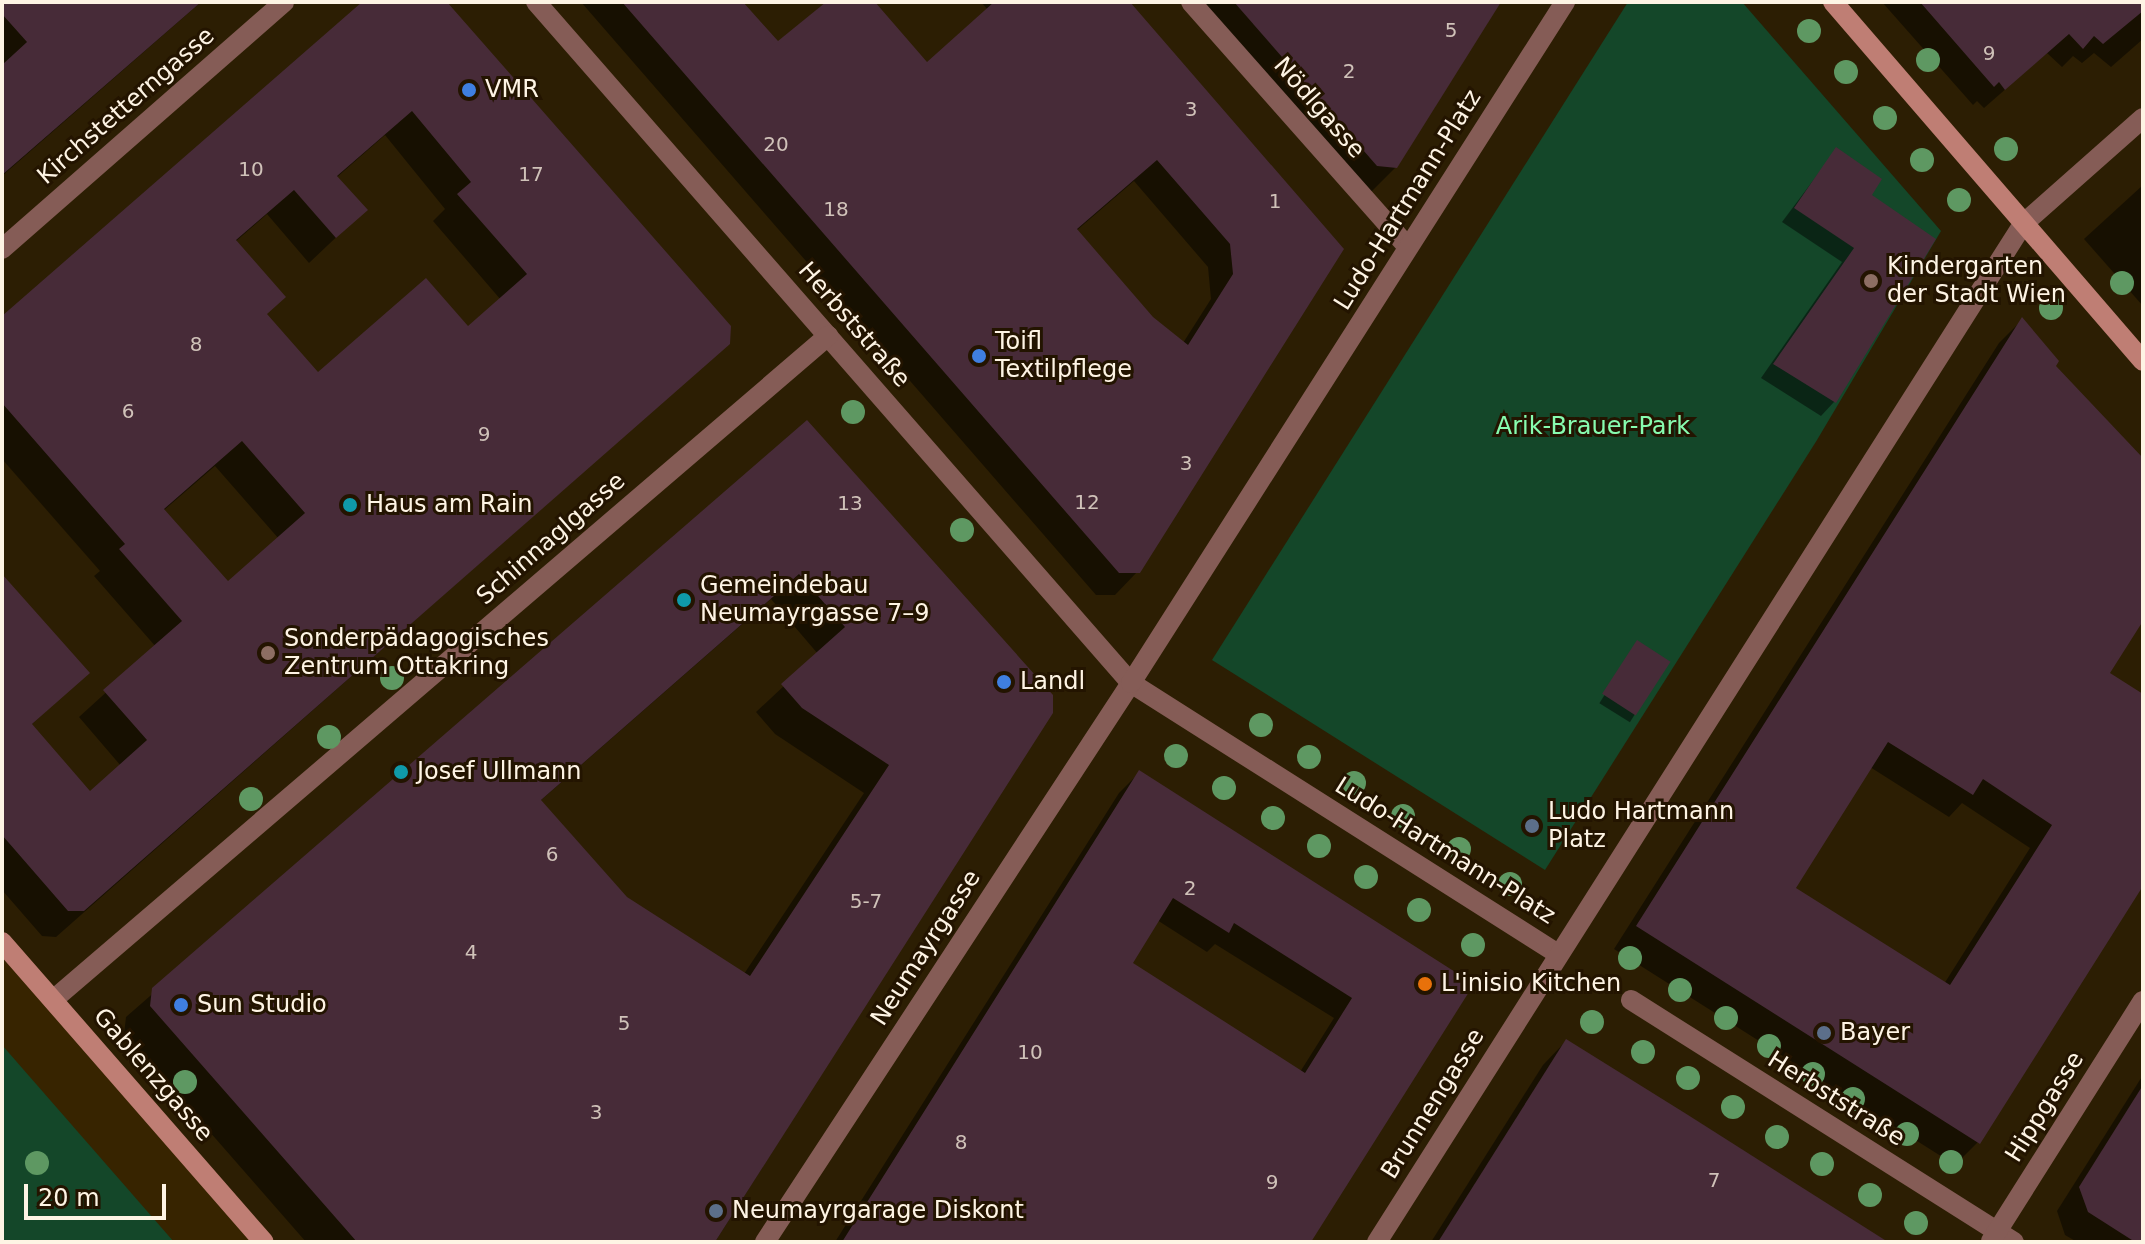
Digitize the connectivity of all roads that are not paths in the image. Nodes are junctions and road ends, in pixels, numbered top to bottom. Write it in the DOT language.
graph roads {
  1 [pos="284,2"];
  2 [pos="536,2"];
  3 [pos="1191,2"];
  4 [pos="1565,2"];
  5 [pos="1833,2"];
  6 [pos="2143,118"];
  7 [pos="2023,224"];
  8 [pos="1408,247"];
  9 [pos="2,249"];
  10 [pos="828,336"];
  11 [pos="2143,361"];
  12 [pos="1131,683"];
  13 [pos="2,942"];
  14 [pos="1558,954"];
  15 [pos="53,1000"];
  16 [pos="1631,1000"];
  17 [pos="2143,1001"];
  18 [pos="2000,1238"];
  19 [pos="264,1242"];
  20 [pos="765,1242"];
  21 [pos="1377,1242"];
  1 -- 9 [label="street, Kirchstetterngasse"];
  2 -- 10 [label="street, Herbststraße"];
  3 -- 8 [label="street, Nödlgasse"];
  4 -- 8 [label="street, Ludo-Hartmann-Platz"];
  5 -- 7 [label="main road"];
  6 -- 7 [label="street"];
  7 -- 11 [label="main road"];
  7 -- 14 [label="street, Ludo-Hartmann-Platz"];
  8 -- 12 [label="street, Ludo-Hartmann-Platz"];
  10 -- 12 [label="street, Herbststraße"];
  10 -- 15 [label="street, Schinnaglgasse"];
  12 -- 14 [label="street, Ludo-Hartmann-Platz"];
  12 -- 20 [label="street, Neumayrgasse"];
  13 -- 15 [label="main road, Gablenzgasse"];
  14 -- 21 [label="street, Brunnengasse"];
  15 -- 19 [label="main road, Gablenzgasse"];
  16 -- 18 [label="street, Herbststraße"];
  17 -- 18 [label="street, Hippgasse"];
}
